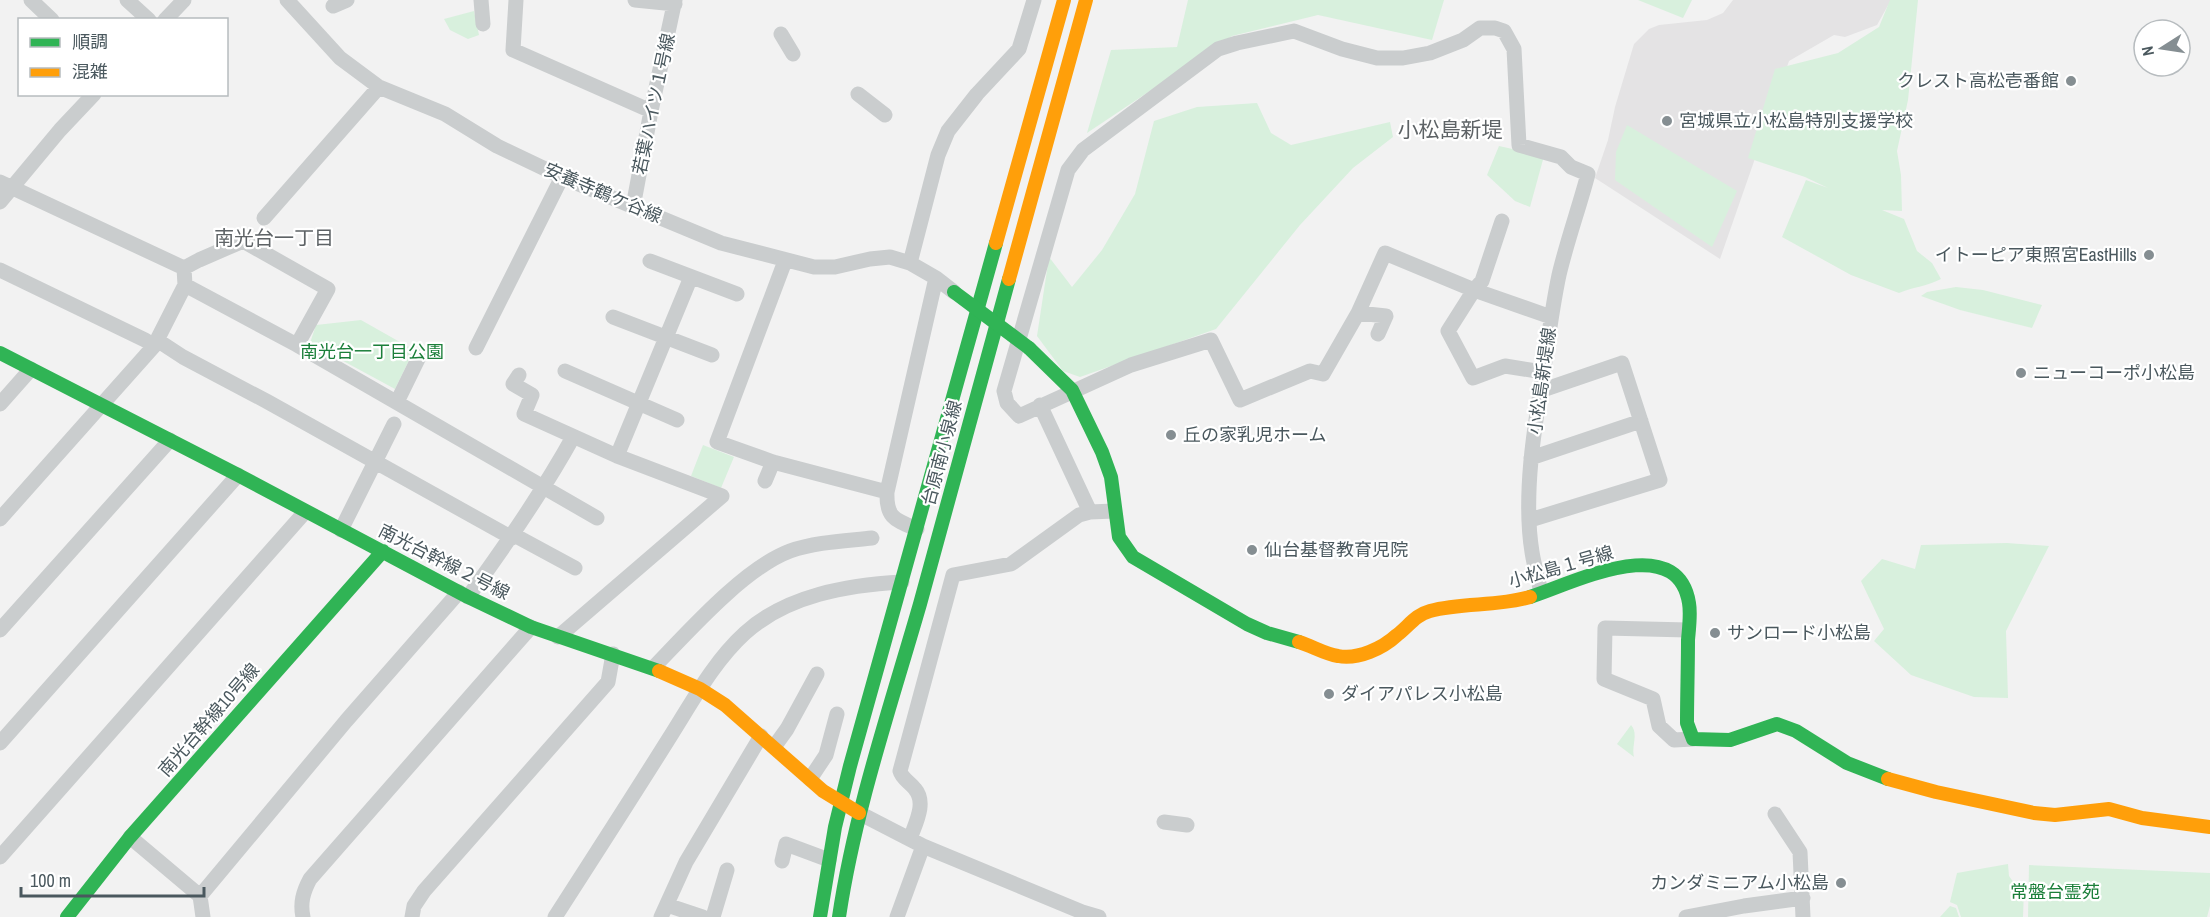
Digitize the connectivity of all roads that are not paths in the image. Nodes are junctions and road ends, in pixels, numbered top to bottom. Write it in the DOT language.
graph roads {
  1 [pos="31,0"];
  2 [pos="127,0"];
  3 [pos="184,0"];
  4 [pos="287,0"];
  5 [pos="481,0"];
  6 [pos="516,0"];
  7 [pos="635,0"];
  8 [pos="1034,0"];
  9 [pos="1064,0"];
  10 [pos="1086,0"];
  11 [pos="675,2"];
  12 [pos="50,18"];
  13 [pos="147,18"];
  14 [pos="167,18"];
  15 [pos="483,24"];
  16 [pos="781,34"];
  17 [pos="793,54"];
  18 [pos="379,87"];
  19 [pos="858,94"];
  20 [pos="92,96"];
  21 [pos="651,111"];
  22 [pos="885,115"];
  23 [pos="562,177"];
  24 [pos="6,185"];
  25 [pos="0,202"];
  26 [pos="633,207"];
  27 [pos="264,218"];
  28 [pos="1502,221"];
  29 [pos="994,257"];
  30 [pos="1013,260"];
  31 [pos="650,261"];
  32 [pos="785,261"];
  33 [pos="910,263"];
  34 [pos="1039,265"];
  35 [pos="184,268"];
  36 [pos="0,270"];
  37 [pos="691,277"];
  38 [pos="936,278"];
  39 [pos="185,285"];
  40 [pos="1474,290"];
  41 [pos="954,292"];
  42 [pos="737,294"];
  43 [pos="1358,313"];
  44 [pos="613,317"];
  45 [pos="1551,317"];
  46 [pos="1378,334"];
  47 [pos="666,338"];
  48 [pos="155,343"];
  49 [pos="297,345"];
  50 [pos="476,348"];
  51 [pos="0,353"];
  52 [pos="420,355"];
  53 [pos="712,355"];
  54 [pos="31,369"];
  55 [pos="565,371"];
  56 [pos="1543,372"];
  57 [pos="519,375"];
  58 [pos="1072,390"];
  59 [pos="1540,391"];
  60 [pos="397,402"];
  61 [pos="0,404"];
  62 [pos="639,404"];
  63 [pos="101,405"];
  64 [pos="1040,405"];
  65 [pos="677,420"];
  66 [pos="1641,421"];
  67 [pos="394,424"];
  68 [pos="573,437"];
  69 [pos="170,440"];
  70 [pos="617,456"];
  71 [pos="1531,458"];
  72 [pos="375,462"];
  73 [pos="773,462"];
  74 [pos="238,475"];
  75 [pos="765,481"];
  76 [pos="544,488"];
  77 [pos="887,492"];
  78 [pos="1114,511"];
  79 [pos="304,512"];
  80 [pos="1090,512"];
  81 [pos="597,518"];
  82 [pos="0,519"];
  83 [pos="1530,520"];
  84 [pos="916,529"];
  85 [pos="341,530"];
  86 [pos="513,536"];
  87 [pos="872,538"];
  88 [pos="383,551"];
  89 [pos="575,568"];
  90 [pos="902,582"];
  91 [pos="1541,592"];
  92 [pos="464,595"];
  93 [pos="916,615"];
  94 [pos="941,624"];
  95 [pos="531,627"];
  96 [pos="0,630"];
  97 [pos="1688,630"];
  98 [pos="558,637"];
  99 [pos="613,654"];
  100 [pos="653,668"];
  101 [pos="817,674"];
  102 [pos="700,690"];
  103 [pos="837,714"];
  104 [pos="761,736"];
  105 [pos="1693,739"];
  106 [pos="0,743"];
  107 [pos="774,747"];
  108 [pos="810,779"];
  109 [pos="841,801"];
  110 [pos="859,813"];
  111 [pos="1775,814"];
  112 [pos="1164,822"];
  113 [pos="1187,825"];
  114 [pos="2210,827"];
  115 [pos="130,837"];
  116 [pos="916,843"];
  117 [pos="0,857"];
  118 [pos="830,860"];
  119 [pos="782,861"];
  120 [pos="727,870"];
  121 [pos="200,896"];
  122 [pos="1803,898"];
  123 [pos="664,911"];
  124 [pos="67,917"];
  125 [pos="203,917"];
  126 [pos="303,917"];
  127 [pos="412,917"];
  128 [pos="555,917"];
  129 [pos="703,917"];
  130 [pos="713,917"];
  131 [pos="820,917"];
  132 [pos="839,917"];
  133 [pos="897,917"];
  134 [pos="1099,917"];
  135 [pos="1686,917"];
  136 [pos="1803,917"];
  1 -- 12 [label="street"];
  2 -- 13 [label="street"];
  3 -- 14 [label="street"];
  4 -- 18 [label="street, 安養寺鶴ケ谷線"];
  5 -- 15 [label="street"];
  6 -- 21 [label="street"];
  7 -- 11 [label="street"];
  8 -- 33 [label="street"];
  9 -- 29 [label="street, 台原南小泉線"];
  10 -- 30 [label="street, 台原南小泉線"];
  11 -- 21 [label="street, 若葉ハイツ１号線"];
  16 -- 17 [label="street"];
  18 -- 23 [label="street, 安養寺鶴ケ谷線"];
  18 -- 27 [label="street"];
  19 -- 22 [label="street"];
  20 -- 24 [label="street"];
  21 -- 26 [label="street, 若葉ハイツ１号線"];
  23 -- 26 [label="street, 安養寺鶴ケ谷線"];
  23 -- 50 [label="street"];
  24 -- 25 [label="street"];
  24 -- 35 [label="street"];
  26 -- 32 [label="street, 安養寺鶴ケ谷線"];
  28 -- 40 [label="street"];
  29 -- 30 [label="street"];
  29 -- 84 [label="street, 台原南小泉線"];
  30 -- 34 [label="street"];
  30 -- 93 [label="street, 台原南小泉線"];
  31 -- 37 [label="street"];
  32 -- 33 [label="street, 安養寺鶴ケ谷線"];
  32 -- 73 [label="street"];
  33 -- 38 [label="street, 安養寺鶴ケ谷線"];
  34 -- 45 [label="street, 小松島新堤線"];
  34 -- 64 [label="street"];
  35 -- 39 [label="street"];
  35 -- 49 [label="street"];
  36 -- 48 [label="street"];
  37 -- 42 [label="street"];
  37 -- 47 [label="street"];
  38 -- 41 [label="street, 安養寺鶴ケ谷線"];
  38 -- 77 [label="street"];
  39 -- 48 [label="street"];
  39 -- 49 [label="street"];
  40 -- 43 [label="street"];
  40 -- 45 [label="street"];
  40 -- 56 [label="street"];
  41 -- 58 [label="street, 小松島１号線, bridge"];
  43 -- 46 [label="street"];
  43 -- 58 [label="street"];
  44 -- 47 [label="street"];
  45 -- 56 [label="street, 小松島新堤線"];
  47 -- 53 [label="street"];
  47 -- 62 [label="street"];
  48 -- 63 [label="street"];
  48 -- 72 [label="street"];
  49 -- 60 [label="street"];
  51 -- 54 [label="street, 南光台幹線２号線"];
  52 -- 60 [label="street"];
  54 -- 61 [label="street"];
  54 -- 63 [label="street, 南光台幹線２号線"];
  55 -- 62 [label="street"];
  56 -- 59 [label="street, 小松島新堤線"];
  57 -- 68 [label="street"];
  58 -- 64 [label="street"];
  58 -- 78 [label="street, 小松島１号線"];
  59 -- 66 [label="street"];
  59 -- 71 [label="street, 小松島新堤線"];
  60 -- 76 [label="street"];
  62 -- 65 [label="street"];
  62 -- 70 [label="street"];
  63 -- 69 [label="street, 南光台幹線２号線"];
  63 -- 82 [label="street"];
  64 -- 80 [label="street"];
  66 -- 71 [label="street"];
  66 -- 83 [label="street"];
  67 -- 72 [label="street"];
  68 -- 70 [label="street"];
  68 -- 76 [label="street"];
  69 -- 74 [label="street, 南光台幹線２号線"];
  69 -- 96 [label="street"];
  70 -- 98 [label="street"];
  71 -- 83 [label="street, 小松島新堤線"];
  72 -- 85 [label="street"];
  72 -- 86 [label="street"];
  73 -- 75 [label="street"];
  73 -- 77 [label="street"];
  74 -- 79 [label="street, 南光台幹線２号線"];
  74 -- 106 [label="street"];
  76 -- 81 [label="street"];
  76 -- 86 [label="street"];
  77 -- 84 [label="street"];
  78 -- 80 [label="street"];
  78 -- 91 [label="street, 小松島１号線"];
  79 -- 85 [label="street, 南光台幹線２号線"];
  79 -- 117 [label="street"];
  80 -- 94 [label="street"];
  83 -- 91 [label="street, 小松島新堤線"];
  84 -- 90 [label="street, 台原南小泉線"];
  85 -- 88 [label="street, 南光台幹線２号線"];
  86 -- 89 [label="street"];
  86 -- 92 [label="street"];
  87 -- 100 [label="street"];
  88 -- 92 [label="street, 南光台幹線２号線"];
  88 -- 115 [label="street, 南光台幹線10号線"];
  90 -- 102 [label="street"];
  90 -- 109 [label="street, 台原南小泉線"];
  91 -- 97 [label="street, 小松島１号線"];
  92 -- 95 [label="street, 南光台幹線２号線"];
  92 -- 121 [label="street"];
  93 -- 94 [label="street"];
  93 -- 110 [label="street, 台原南小泉線"];
  94 -- 116 [label="street"];
  95 -- 98 [label="street, 南光台幹線２号線"];
  95 -- 126 [label="street"];
  97 -- 105 [label="street, 小松島１号線"];
  97 -- 105 [label="street"];
  98 -- 99 [label="street, 南光台幹線２号線"];
  99 -- 100 [label="street, 南光台幹線２号線"];
  99 -- 127 [label="street"];
  100 -- 102 [label="street, 南光台幹線２号線"];
  101 -- 107 [label="street"];
  102 -- 104 [label="street, 南光台幹線２号線"];
  102 -- 128 [label="street"];
  103 -- 108 [label="street"];
  104 -- 107 [label="street, 南光台幹線２号線"];
  104 -- 123 [label="street"];
  105 -- 114 [label="street"];
  107 -- 108 [label="street, 南光台幹線２号線"];
  108 -- 109 [label="street, 南光台幹線２号線"];
  109 -- 110 [label="street, 南光台幹線２号線"];
  109 -- 118 [label="street, 台原南小泉線"];
  110 -- 116 [label="street"];
  110 -- 132 [label="street, 台原南小泉線"];
  111 -- 122 [label="street"];
  112 -- 113 [label="street"];
  115 -- 121 [label="street"];
  115 -- 124 [label="street, 南光台幹線10号線"];
  116 -- 133 [label="street"];
  116 -- 134 [label="street"];
  118 -- 119 [label="street"];
  118 -- 131 [label="street, 台原南小泉線"];
  120 -- 130 [label="street"];
  121 -- 125 [label="street"];
  122 -- 135 [label="street"];
  122 -- 136 [label="street"];
  123 -- 129 [label="street"];
}
